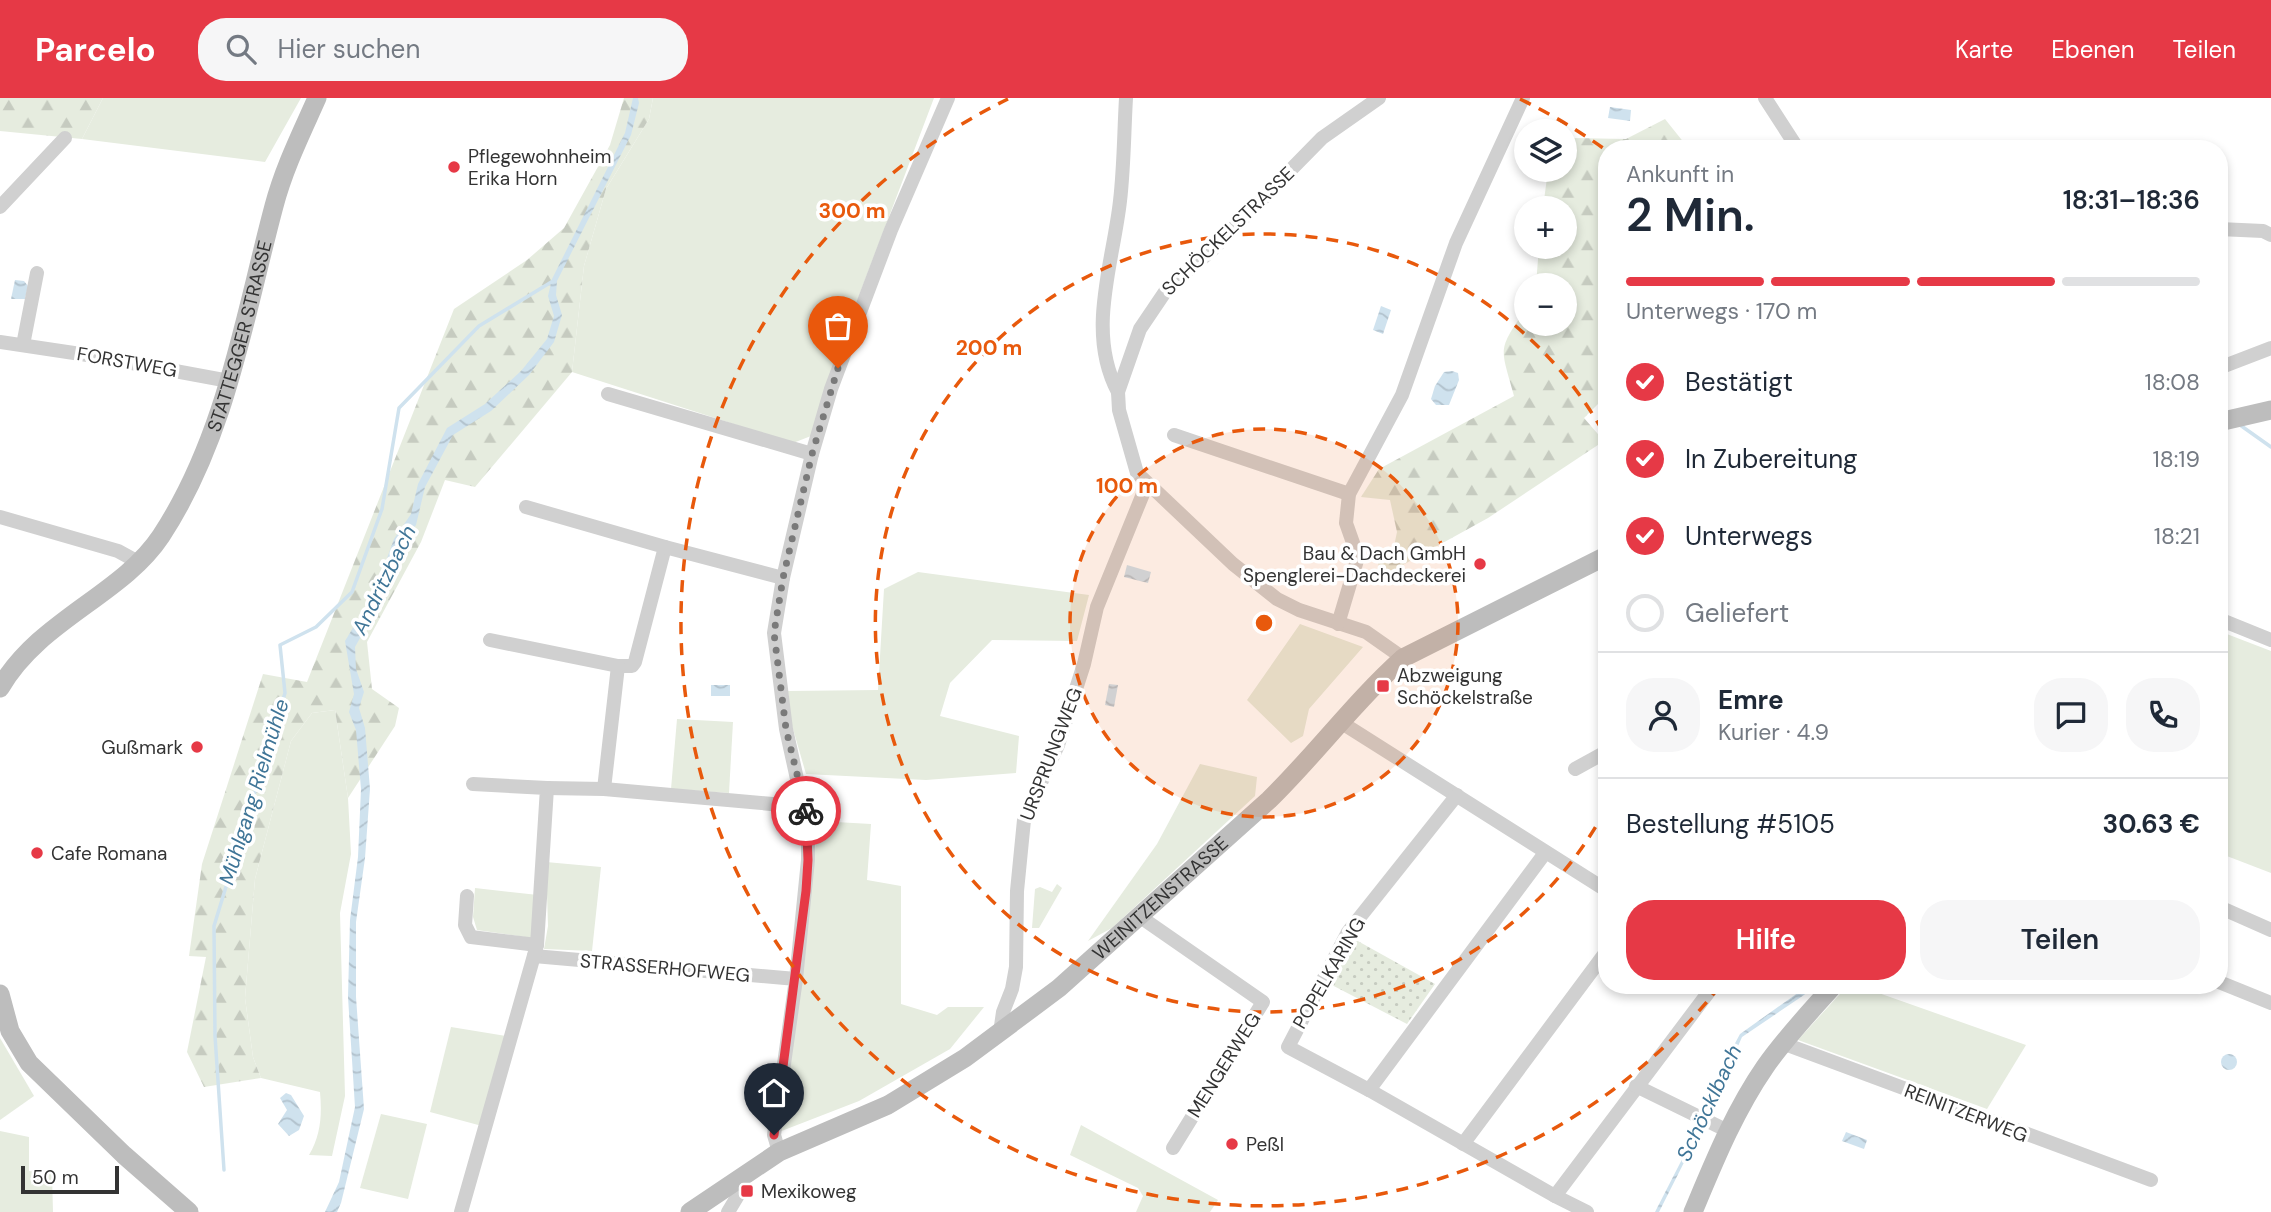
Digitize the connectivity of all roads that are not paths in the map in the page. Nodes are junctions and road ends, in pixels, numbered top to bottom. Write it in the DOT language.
graph roads {
  1 [pos="317,98"];
  2 [pos="948,98"];
  3 [pos="1126,98"];
  4 [pos="1380,98"];
  5 [pos="1522,98"];
  6 [pos="1765,98"];
  7 [pos="65,138"];
  8 [pos="1792,140"];
  9 [pos="0,207"];
  10 [pos="2228,229"];
  11 [pos="2271,235"];
  12 [pos="37,273"];
  13 [pos="0,342"];
  14 [pos="23,345"];
  15 [pos="2271,348"];
  16 [pos="2228,365"];
  17 [pos="229,381"];
  18 [pos="1118,392"];
  19 [pos="608,394"];
  20 [pos="2271,410"];
  21 [pos="2228,420"];
  22 [pos="1174,435"];
  23 [pos="812,454"];
  24 [pos="1147,484"];
  25 [pos="1349,494"];
  26 [pos="526,507"];
  27 [pos="0,517"];
  28 [pos="665,547"];
  29 [pos="1598,560"];
  30 [pos="138,562"];
  31 [pos="783,578"];
  32 [pos="2228,623"];
  33 [pos="1338,624"];
  34 [pos="490,640"];
  35 [pos="2271,640"];
  36 [pos="1404,658"];
  37 [pos="618,666"];
  38 [pos="0,688"];
  39 [pos="1342,723"];
  40 [pos="1598,756"];
  41 [pos="1575,769"];
  42 [pos="473,784"];
  43 [pos="547,788"];
  44 [pos="604,789"];
  45 [pos="1457,795"];
  46 [pos="805,807"];
  47 [pos="1545,853"];
  48 [pos="1598,885"];
  49 [pos="467,895"];
  50 [pos="2228,911"];
  51 [pos="1139,916"];
  52 [pos="2271,930"];
  53 [pos="536,951"];
  54 [pos="1598,963"];
  55 [pos="796,979"];
  56 [pos="2228,986"];
  57 [pos="0,994"];
  58 [pos="1707,994"];
  59 [pos="1826,994"];
  60 [pos="2271,1003"];
  61 [pos="1000,1033"];
  62 [pos="1782,1044"];
  63 [pos="1636,1086"];
  64 [pos="1369,1090"];
  65 [pos="1723,1127"];
  66 [pos="1463,1144"];
  67 [pos="1173,1148"];
  68 [pos="779,1152"];
  69 [pos="737,1178"];
  70 [pos="2151,1180"];
  71 [pos="1555,1196"];
  72 [pos="189,1212"];
  73 [pos="461,1212"];
  74 [pos="690,1212"];
  75 [pos="728,1212"];
  76 [pos="1587,1212"];
  77 [pos="1693,1212"];
  1 -- 17 [label="main road, STATTEGGER STRASSE"];
  2 -- 23 [label="street"];
  3 -- 18 [label="street"];
  4 -- 18 [label="street, SCHÖCKELSTRASSE"];
  5 -- 25 [label="street"];
  6 -- 8 [label="street"];
  7 -- 9 [label="street"];
  10 -- 11 [label="street"];
  12 -- 14 [label="street"];
  13 -- 14 [label="street, FORSTWEG"];
  14 -- 17 [label="street, FORSTWEG"];
  15 -- 16 [label="street"];
  17 -- 30 [label="main road, STATTEGGER STRASSE"];
  18 -- 24 [label="street, SCHÖCKELSTRASSE"];
  19 -- 23 [label="street"];
  20 -- 21 [label="main road"];
  22 -- 25 [label="street"];
  23 -- 31 [label="street"];
  24 -- 33 [label="street, SCHÖCKELSTRASSE"];
  24 -- 61 [label="street, URSPRUNGWEG"];
  25 -- 33 [label="street"];
  26 -- 28 [label="street"];
  27 -- 30 [label="street"];
  28 -- 31 [label="street"];
  28 -- 37 [label="street"];
  29 -- 36 [label="main road, WEINITZENSTRASSE"];
  30 -- 38 [label="main road, STATTEGGER STRASSE"];
  31 -- 46 [label="street"];
  32 -- 35 [label="street"];
  33 -- 36 [label="street, SCHÖCKELSTRASSE"];
  34 -- 37 [label="street"];
  36 -- 39 [label="main road, WEINITZENSTRASSE"];
  37 -- 44 [label="street"];
  39 -- 45 [label="street"];
  39 -- 51 [label="main road, WEINITZENSTRASSE"];
  40 -- 41 [label="street"];
  42 -- 43 [label="street"];
  43 -- 44 [label="street"];
  43 -- 53 [label="street"];
  44 -- 46 [label="street"];
  45 -- 47 [label="street"];
  45 -- 64 [label="street, POPELKARING"];
  46 -- 55 [label="street"];
  47 -- 48 [label="street"];
  47 -- 64 [label="street"];
  49 -- 53 [label="street, STRASSERHOFWEG"];
  50 -- 52 [label="street"];
  51 -- 61 [label="main road, WEINITZENSTRASSE"];
  51 -- 67 [label="street, MENGERWEG"];
  53 -- 55 [label="street, STRASSERHOFWEG"];
  53 -- 73 [label="street"];
  54 -- 66 [label="street"];
  55 -- 68 [label="street"];
  56 -- 60 [label="street"];
  57 -- 72 [label="main road"];
  58 -- 63 [label="street"];
  59 -- 62 [label="main road"];
  61 -- 68 [label="main road, WEINITZENSTRASSE"];
  62 -- 65 [label="main road"];
  62 -- 70 [label="street, REINITZERWEG"];
  63 -- 65 [label="street"];
  63 -- 71 [label="street"];
  64 -- 66 [label="street, POPELKARING"];
  65 -- 77 [label="main road"];
  66 -- 71 [label="street, POPELKARING"];
  68 -- 69 [label="main road, WEINITZENSTRASSE"];
  69 -- 74 [label="main road, WEINITZENSTRASSE"];
  69 -- 75 [label="street"];
  71 -- 76 [label="street, POPELKARING"];
}
